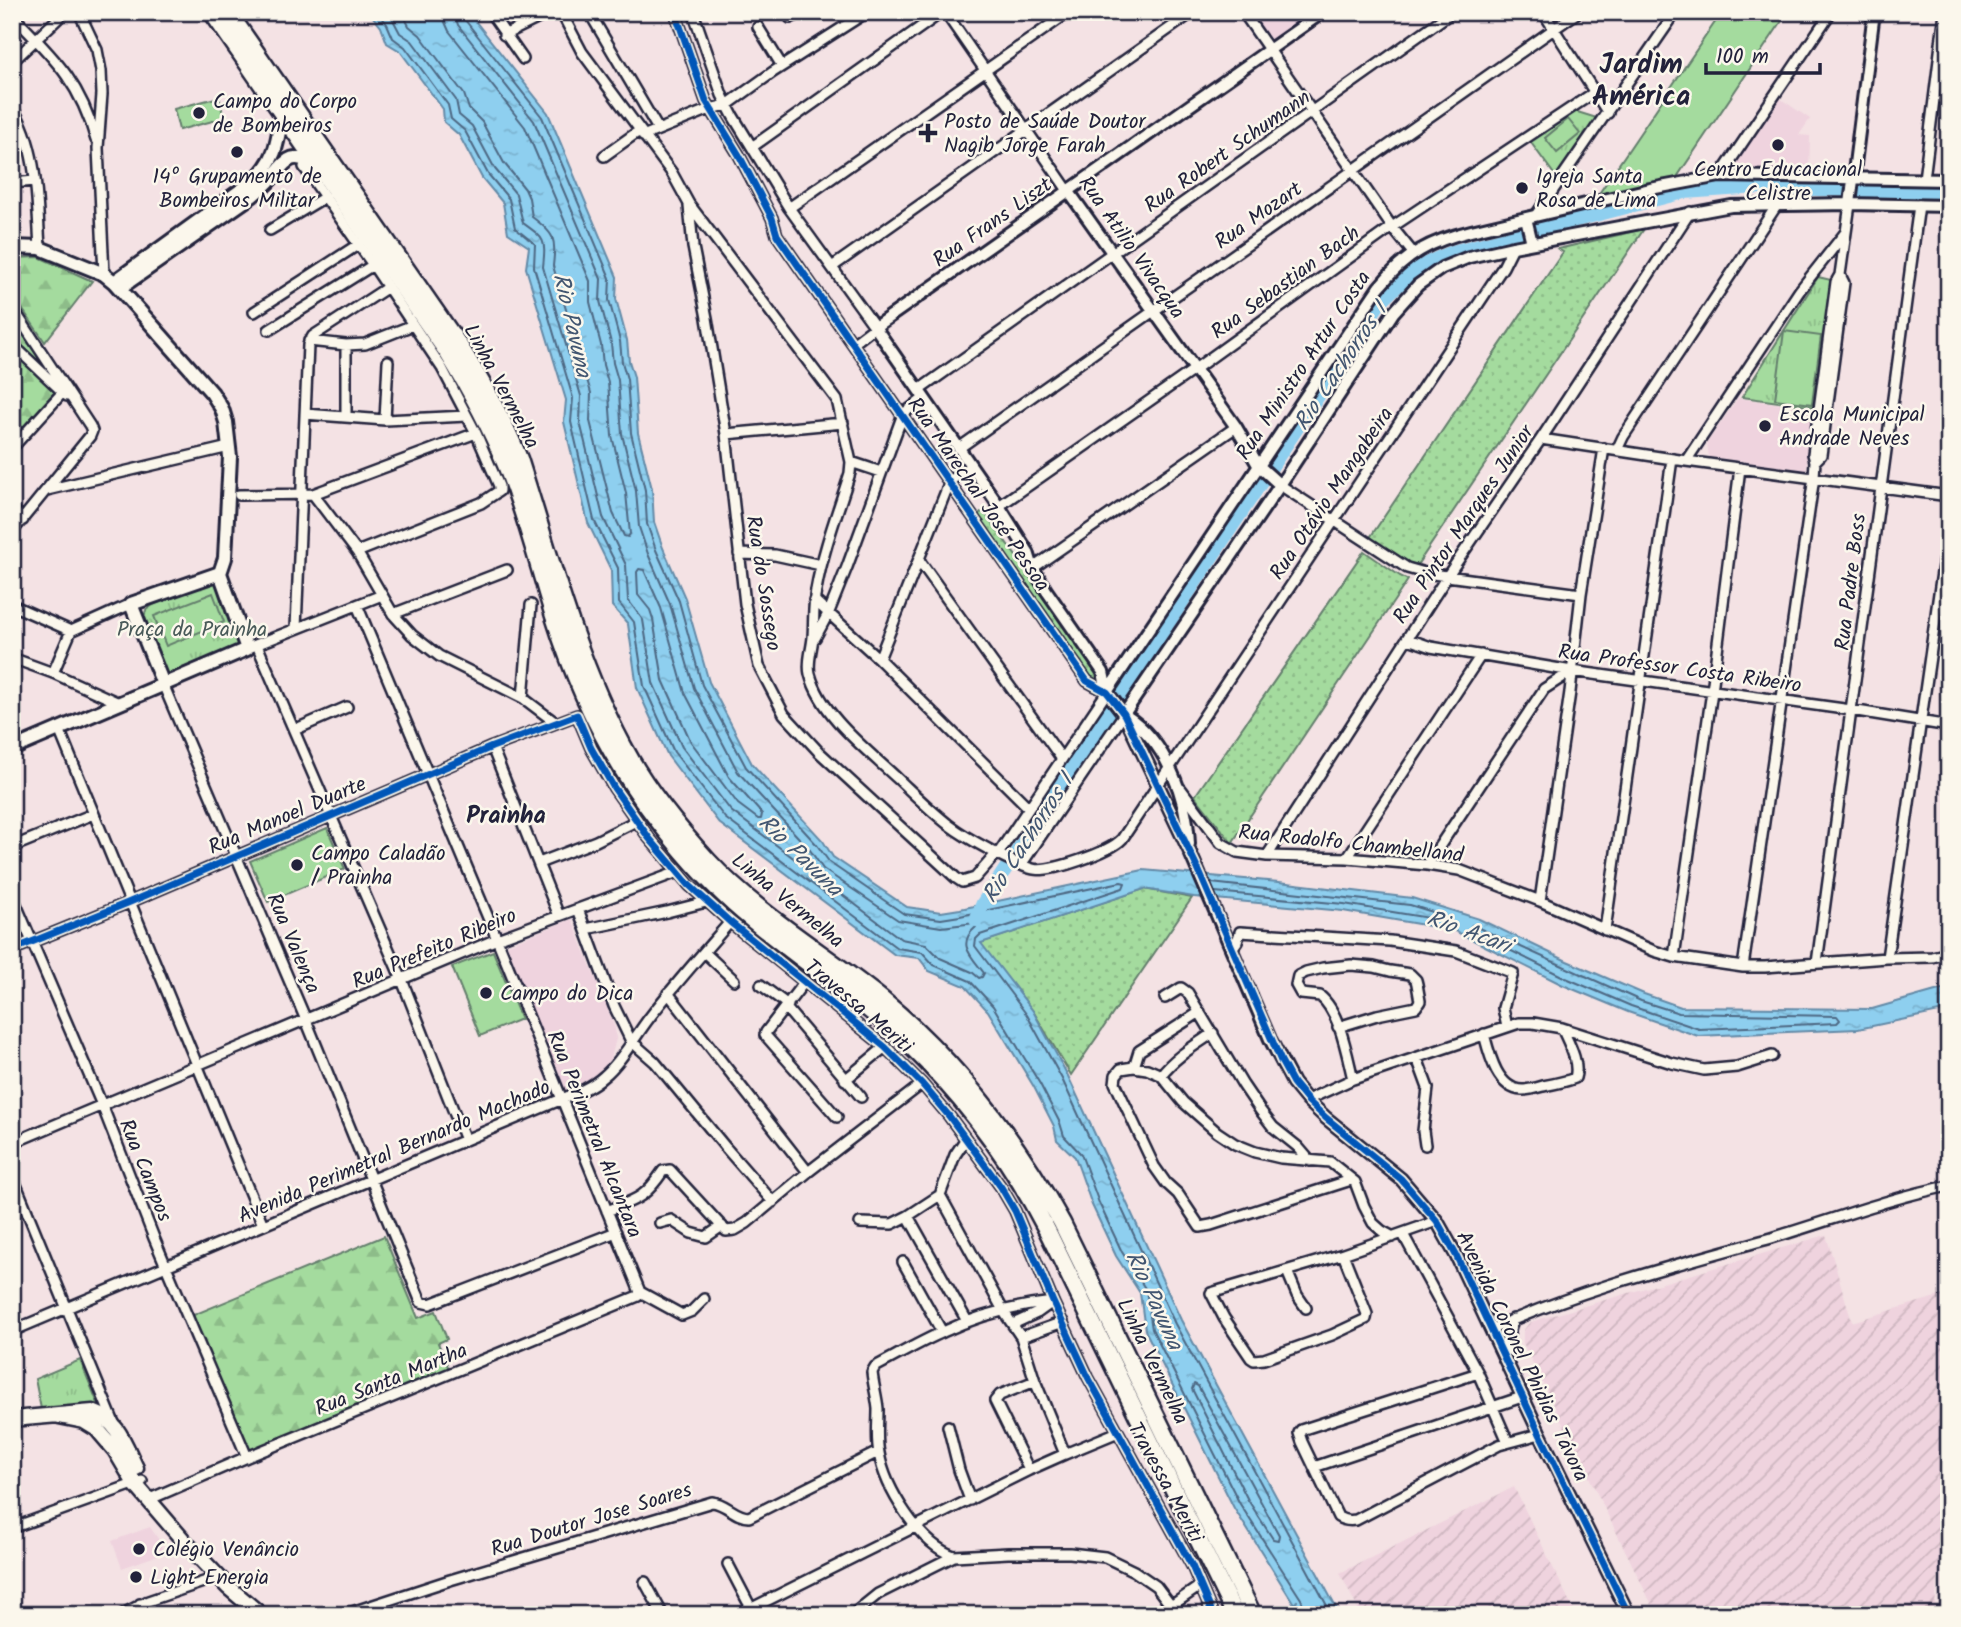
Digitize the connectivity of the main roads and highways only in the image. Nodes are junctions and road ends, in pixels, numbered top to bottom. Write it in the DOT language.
graph roads {
  1 [pos="212,12"];
  2 [pos="229,12"];
  3 [pos="282,114"];
  4 [pos="321,170"];
  5 [pos="12,247"];
  6 [pos="113,281"];
  7 [pos="220,573"];
  8 [pos="163,684"];
  9 [pos="12,749"];
  10 [pos="59,1416"];
  11 [pos="12,1419"];
  12 [pos="120,1447"];
  13 [pos="261,1615"];
  14 [pos="1235,1615"];
  15 [pos="1253,1615"];
  1 -- 3 [label="highway, Linha Vermelha"];
  2 -- 15 [label="highway, Linha Vermelha"];
  3 -- 4 [label="highway, Linha Vermelha"];
  3 -- 6 [label="main road"];
  4 -- 6 [label="main road"];
  4 -- 14 [label="highway, Linha Vermelha"];
  5 -- 6 [label="main road"];
  6 -- 7 [label="main road"];
  7 -- 8 [label="main road"];
  7 -- 8 [label="main road, Rua Valença"];
  8 -- 9 [label="main road"];
  10 -- 11 [label="main road"];
  10 -- 12 [label="main road"];
  10 -- 12 [label="main road"];
  12 -- 13 [label="main road"];
}
